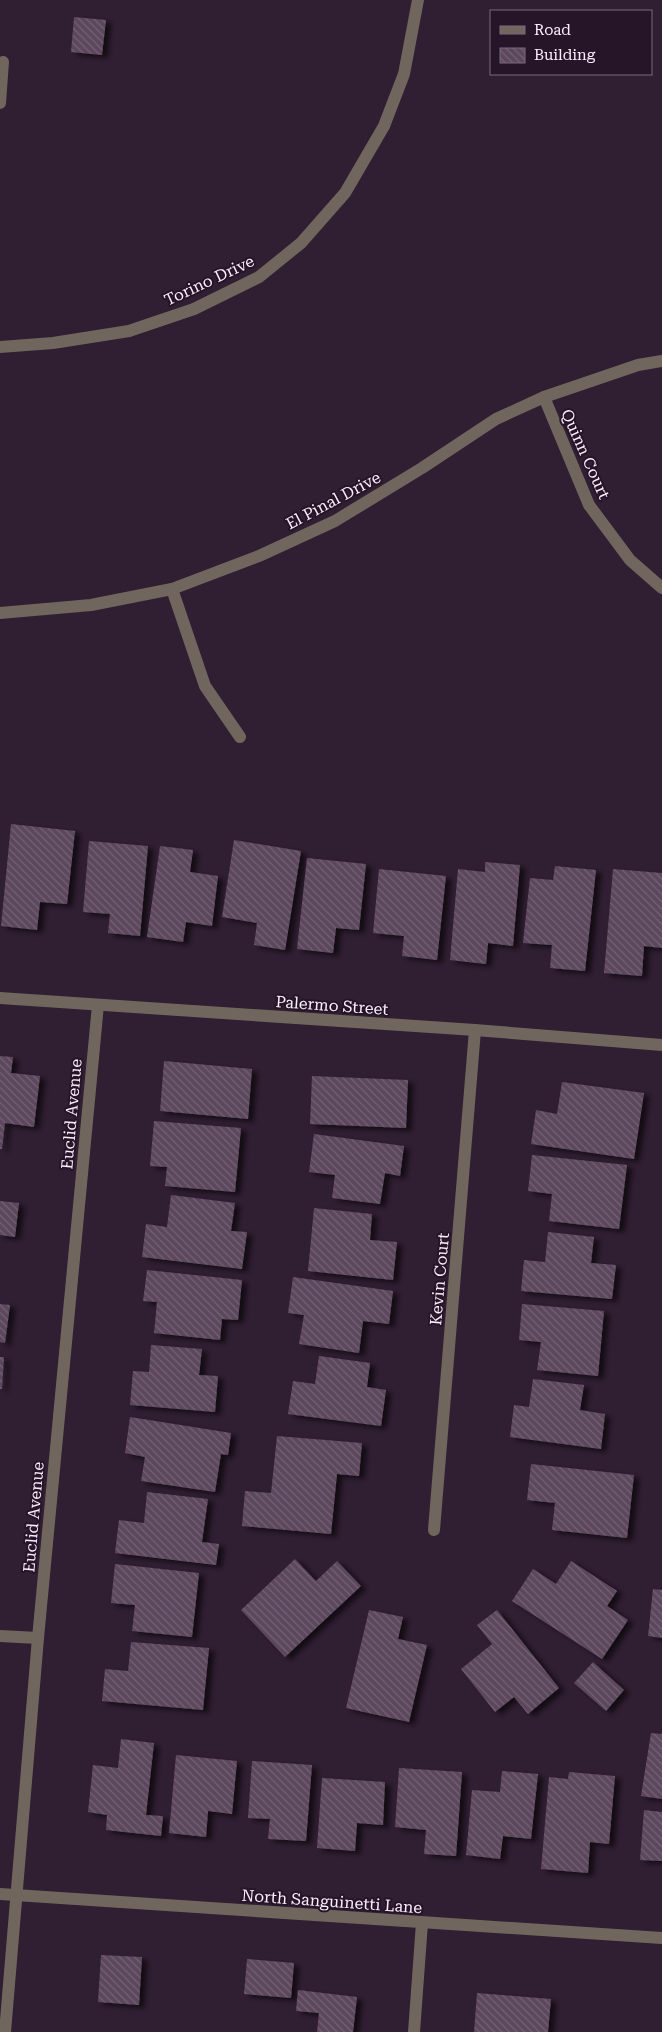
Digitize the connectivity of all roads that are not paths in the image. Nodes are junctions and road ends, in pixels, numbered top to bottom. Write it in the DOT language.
graph roads {
  1 [pos="418,0"];
  2 [pos="3,62"];
  3 [pos="0,103"];
  4 [pos="0,347"];
  5 [pos="662,360"];
  6 [pos="544,397"];
  7 [pos="172,588"];
  8 [pos="662,588"];
  9 [pos="0,613"];
  10 [pos="240,737"];
  11 [pos="0,998"];
  12 [pos="98,1006"];
  13 [pos="475,1030"];
  14 [pos="662,1045"];
  15 [pos="434,1530"];
  16 [pos="0,1636"];
  17 [pos="38,1638"];
  18 [pos="0,1894"];
  19 [pos="16,1895"];
  20 [pos="422,1923"];
  21 [pos="662,1938"];
  22 [pos="5,2032"];
  23 [pos="414,2032"];
  1 -- 4 [label="street, Torino Drive"];
  2 -- 3 [label="street"];
  5 -- 6 [label="street, El Pinal Drive"];
  6 -- 7 [label="street, El Pinal Drive"];
  6 -- 8 [label="street, Quinn Court"];
  7 -- 9 [label="street, El Pinal Drive"];
  7 -- 10 [label="street"];
  11 -- 12 [label="street, Palermo Street"];
  12 -- 13 [label="street, Palermo Street"];
  12 -- 17 [label="street, Euclid Avenue"];
  13 -- 14 [label="street, Palermo Street"];
  13 -- 15 [label="street, Kevin Court"];
  16 -- 17 [label="street"];
  17 -- 19 [label="street, Euclid Avenue"];
  18 -- 19 [label="street, North Sanguinetti Lane"];
  19 -- 20 [label="street, North Sanguinetti Lane"];
  19 -- 22 [label="street, Euclid Avenue"];
  20 -- 21 [label="street, North Sanguinetti Lane"];
  20 -- 23 [label="street"];
}
